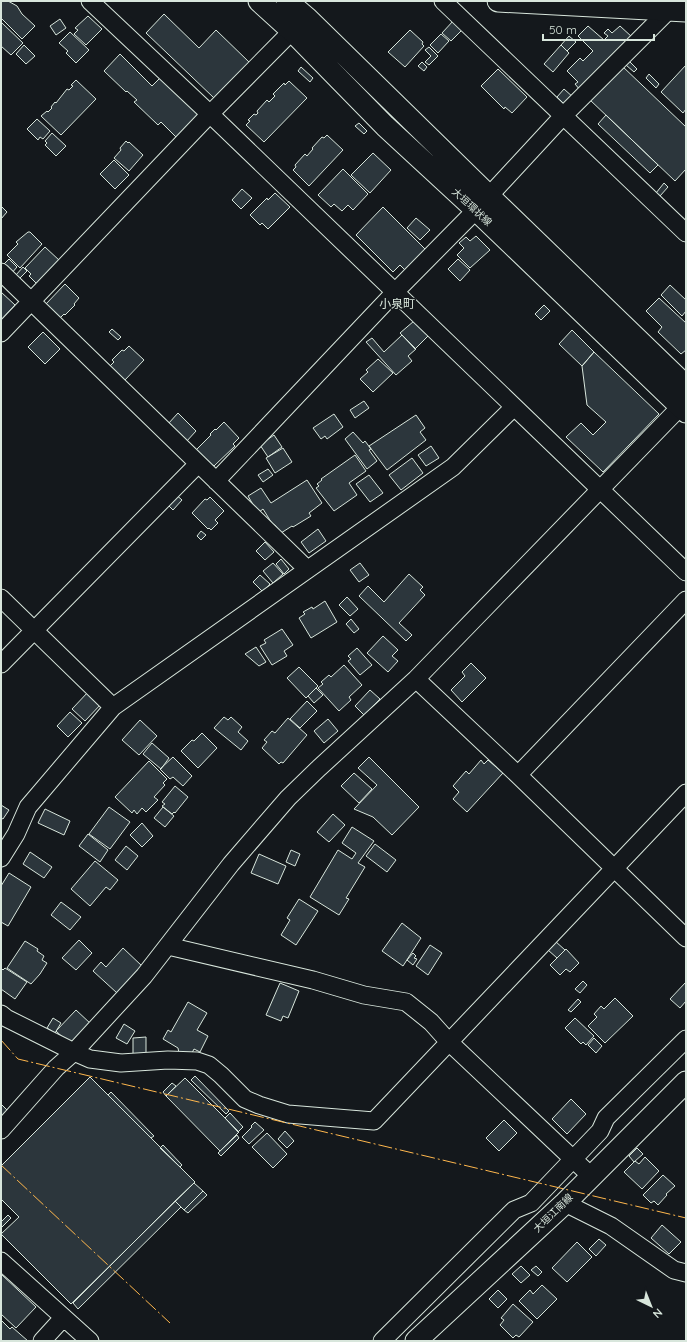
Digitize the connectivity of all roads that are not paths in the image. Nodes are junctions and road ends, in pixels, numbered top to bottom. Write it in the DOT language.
graph roads {
  1 [pos="90,1"];
  2 [pos="259,1"];
  3 [pos="286,1"];
  4 [pos="443,1"];
  5 [pos="498,1"];
  6 [pos="678,7"];
  7 [pos="292,31"];
  8 [pos="210,114"];
  9 [pos="563,116"];
  10 [pos="482,203"];
  11 [pos="686,233"];
  12 [pos="1,272"];
  13 [pos="395,292"];
  14 [pos="31,301"];
  15 [pos="1,333"];
  16 [pos="686,386"];
  17 [pos="684,407"];
  18 [pos="514,408"];
  19 [pos="198,464"];
  20 [pos="216,481"];
  21 [pos="599,490"];
  22 [pos="307,569"];
  23 [pos="686,572"];
  24 [pos="1,598"];
  25 [pos="686,600"];
  26 [pos="34,630"];
  27 [pos="1,664"];
  28 [pos="416,679"];
  29 [pos="113,707"];
  30 [pos="518,775"];
  31 [pos="686,793"];
  32 [pos="1,858"];
  33 [pos="614,868"];
  34 [pos="686,938"];
  35 [pos="168,946"];
  36 [pos="1,1014"];
  37 [pos="686,1038"];
  38 [pos="448,1041"];
  39 [pos="74,1052"];
  40 [pos="686,1082"];
  41 [pos="1,1130"];
  42 [pos="572,1160"];
  43 [pos="591,1176"];
  44 [pos="565,1203"];
  45 [pos="1,1261"];
  46 [pos="686,1273"];
  47 [pos="63,1318"];
  48 [pos="42,1341"];
  49 [pos="90,1341"];
  50 [pos="382,1341"];
  51 [pos="416,1341"];
  1 -- 8 [label="street"];
  2 -- 7 [label="main road, 大垣環状線"];
  3 -- 10 [label="main road, 大垣環状線"];
  4 -- 9 [label="street"];
  5 -- 6 [label="main road"];
  6 -- 9 [label="street"];
  7 -- 8 [label="street"];
  7 -- 10 [label="main road, 大垣環状線"];
  8 -- 13 [label="street"];
  8 -- 14 [label="street"];
  9 -- 10 [label="street"];
  9 -- 11 [label="street"];
  10 -- 13 [label="street"];
  10 -- 16 [label="main road, 大垣環状線"];
  10 -- 17 [label="main road, 大垣環状線"];
  12 -- 14 [label="street"];
  13 -- 18 [label="street"];
  13 -- 20 [label="street"];
  14 -- 15 [label="street"];
  14 -- 19 [label="street"];
  17 -- 21 [label="street"];
  18 -- 21 [label="street"];
  18 -- 22 [label="street"];
  19 -- 20 [label="street"];
  19 -- 26 [label="street"];
  20 -- 22 [label="street"];
  21 -- 23 [label="street"];
  21 -- 28 [label="street"];
  22 -- 29 [label="street"];
  24 -- 26 [label="street"];
  25 -- 30 [label="street"];
  26 -- 27 [label="street"];
  26 -- 29 [label="street"];
  28 -- 30 [label="street"];
  28 -- 35 [label="street"];
  29 -- 32 [label="street"];
  30 -- 33 [label="street"];
  31 -- 33 [label="street"];
  33 -- 34 [label="street"];
  33 -- 38 [label="street"];
  35 -- 38 [label="street"];
  35 -- 39 [label="street"];
  36 -- 39 [label="street"];
  37 -- 42 [label="street"];
  38 -- 39 [label="street"];
  38 -- 42 [label="street"];
  39 -- 41 [label="street"];
  40 -- 43 [label="main road, 大垣江南線"];
  42 -- 43 [label="street"];
  42 -- 50 [label="street"];
  43 -- 44 [label="main road, 大垣江南線"];
  44 -- 46 [label="street"];
  44 -- 51 [label="main road, 大垣江南線"];
  45 -- 47 [label="street"];
  47 -- 48 [label="street"];
  47 -- 49 [label="street"];
}
